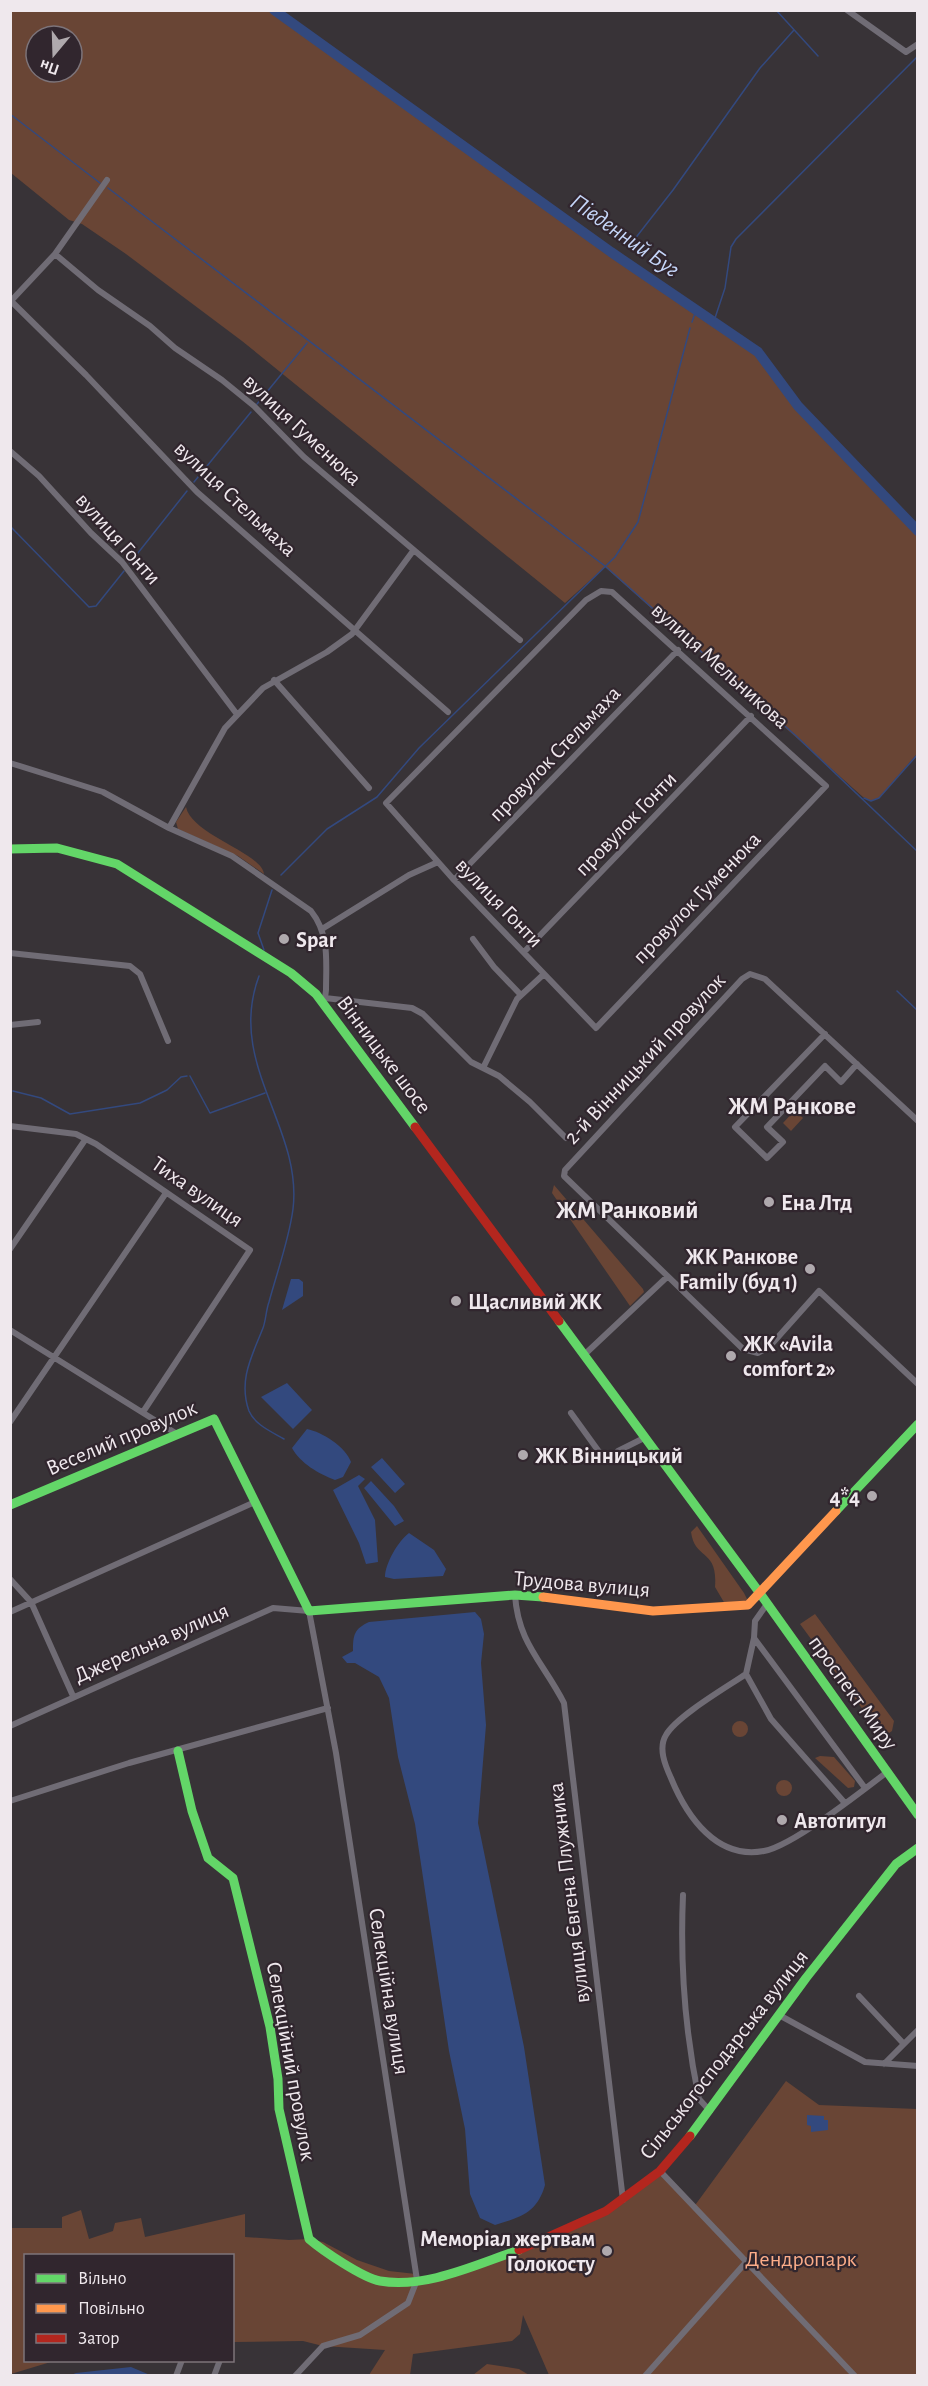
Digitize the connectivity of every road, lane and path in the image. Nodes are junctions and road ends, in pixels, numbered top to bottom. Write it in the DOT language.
graph roads {
  1 [pos="847,10"];
  2 [pos="918,44"];
  3 [pos="107,180"];
  4 [pos="55,254"];
  5 [pos="11,301"];
  6 [pos="10,451"];
  7 [pos="413,551"];
  8 [pos="353,631"];
  9 [pos="520,640"];
  10 [pos="678,650"];
  11 [pos="274,680"];
  12 [pos="447,712"];
  13 [pos="236,713"];
  14 [pos="751,716"];
  15 [pos="10,763"];
  16 [pos="826,786"];
  17 [pos="369,788"];
  18 [pos="386,803"];
  19 [pos="169,828"];
  20 [pos="10,849"];
  21 [pos="438,862"];
  22 [pos="454,880"];
  23 [pos="322,929"];
  24 [pos="473,939"];
  25 [pos="524,952"];
  26 [pos="10,953"];
  27 [pos="544,974"];
  28 [pos="520,994"];
  29 [pos="323,999"];
  30 [pos="38,1022"];
  31 [pos="591,1023"];
  32 [pos="10,1025"];
  33 [pos="825,1034"];
  34 [pos="168,1041"];
  35 [pos="857,1064"];
  36 [pos="483,1068"];
  37 [pos="918,1121"];
  38 [pos="10,1126"];
  39 [pos="566,1138"];
  40 [pos="85,1140"];
  41 [pos="166,1193"];
  42 [pos="10,1249"];
  43 [pos="667,1277"];
  44 [pos="10,1330"];
  45 [pos="584,1355"];
  46 [pos="56,1358"];
  47 [pos="918,1384"];
  48 [pos="143,1412"];
  49 [pos="571,1413"];
  50 [pos="10,1422"];
  51 [pos="918,1424"];
  52 [pos="177,1434"];
  53 [pos="644,1438"];
  54 [pos="618,1450"];
  55 [pos="609,1457"];
  56 [pos="255,1502"];
  57 [pos="10,1505"];
  58 [pos="10,1580"];
  59 [pos="759,1592"];
  60 [pos="515,1595"];
  61 [pos="30,1602"];
  62 [pos="767,1604"];
  63 [pos="309,1611"];
  64 [pos="10,1612"];
  65 [pos="754,1636"];
  66 [pos="746,1674"];
  67 [pos="73,1696"];
  68 [pos="328,1708"];
  69 [pos="10,1726"];
  70 [pos="178,1751"];
  71 [pos="887,1772"];
  72 [pos="865,1788"];
  73 [pos="10,1801"];
  74 [pos="844,1802"];
  75 [pos="918,1815"];
  76 [pos="918,1848"];
  77 [pos="683,1895"];
  78 [pos="860,1996"];
  79 [pos="779,2015"];
  80 [pos="918,2030"];
  81 [pos="903,2043"];
  82 [pos="884,2064"];
  83 [pos="918,2066"];
  84 [pos="710,2111"];
  85 [pos="660,2171"];
  86 [pos="623,2199"];
  87 [pos="326,2253"];
  88 [pos="747,2261"];
  89 [pos="417,2280"];
  90 [pos="182,2362"];
  91 [pos="220,2362"];
  92 [pos="176,2376"];
  93 [pos="214,2376"];
  94 [pos="295,2376"];
  95 [pos="645,2376"];
  96 [pos="855,2376"];
  1 -- 2 [label="street"];
  3 -- 4 [label="street"];
  4 -- 5 [label="street"];
  4 -- 7 [label="street, вулиця Гуменюка"];
  5 -- 8 [label="street, вулиця Стельмаха"];
  6 -- 13 [label="street, вулиця Гонти"];
  7 -- 8 [label="street"];
  7 -- 9 [label="street, вулиця Гуменюка"];
  8 -- 11 [label="street"];
  8 -- 12 [label="street, вулиця Стельмаха"];
  10 -- 14 [label="street, вулиця Мельникова"];
  10 -- 18 [label="street, вулиця Мельникова"];
  10 -- 22 [label="street, провулок Стельмаха"];
  11 -- 13 [label="street"];
  11 -- 17 [label="street"];
  13 -- 19 [label="street"];
  14 -- 16 [label="street, вулиця Мельникова"];
  14 -- 25 [label="street, провулок Гонти"];
  15 -- 19 [label="street"];
  16 -- 31 [label="street, провулок Гуменюка"];
  18 -- 21 [label="street, вулиця Гонти"];
  19 -- 23 [label="street"];
  20 -- 29 [label="street, Вінницьке шосе"];
  21 -- 22 [label="street, вулиця Гонти"];
  21 -- 23 [label="street"];
  22 -- 25 [label="street, вулиця Гонти"];
  23 -- 29 [label="street"];
  24 -- 28 [label="street"];
  25 -- 27 [label="street, вулиця Гонти"];
  26 -- 34 [label="street"];
  27 -- 28 [label="street"];
  27 -- 31 [label="street, вулиця Гонти"];
  28 -- 36 [label="street"];
  29 -- 36 [label="street"];
  29 -- 45 [label="street, Вінницьке шосе"];
  30 -- 32 [label="street"];
  33 -- 35 [label="street, 2-й Вінницький провулок"];
  33 -- 35 [label="street"];
  33 -- 43 [label="street, 2-й Вінницький провулок"];
  35 -- 37 [label="street, 2-й Вінницький провулок"];
  36 -- 39 [label="street"];
  38 -- 40 [label="street, Тиха вулиця"];
  40 -- 41 [label="street, Тиха вулиця"];
  40 -- 42 [label="street"];
  41 -- 46 [label="street"];
  41 -- 48 [label="street, Тиха вулиця"];
  43 -- 45 [label="street"];
  43 -- 47 [label="street"];
  44 -- 46 [label="street"];
  45 -- 53 [label="street, Вінницьке шосе"];
  46 -- 48 [label="street"];
  46 -- 50 [label="street"];
  48 -- 52 [label="street"];
  49 -- 55 [label="street"];
  51 -- 59 [label="street, Трудова вулиця"];
  52 -- 56 [label="street, Веселий провулок"];
  52 -- 57 [label="street, Веселий провулок"];
  53 -- 54 [label="street"];
  53 -- 59 [label="street, проспект Миру"];
  56 -- 61 [label="street"];
  56 -- 63 [label="street"];
  58 -- 61 [label="street"];
  59 -- 60 [label="street, Трудова вулиця"];
  59 -- 62 [label="street, проспект Миру"];
  60 -- 63 [label="street, Трудова вулиця"];
  60 -- 86 [label="street, вулиця Євгена Плужника"];
  61 -- 64 [label="street"];
  61 -- 67 [label="street"];
  62 -- 65 [label="street"];
  62 -- 71 [label="street, проспект Миру"];
  63 -- 67 [label="street, Джерельна вулиця"];
  63 -- 68 [label="street, Селекційна вулиця"];
  65 -- 66 [label="street"];
  65 -- 72 [label="street"];
  66 -- 74 [label="street"];
  66 -- 74 [label="street"];
  67 -- 69 [label="street, Джерельна вулиця"];
  68 -- 70 [label="street"];
  68 -- 89 [label="street, Селекційна вулиця"];
  70 -- 73 [label="street"];
  70 -- 87 [label="street, Селекційний провулок"];
  71 -- 72 [label="street"];
  71 -- 75 [label="street, проспект Миру"];
  72 -- 74 [label="street"];
  76 -- 79 [label="street, Сільськогосподарська вулиця"];
  77 -- 84 [label="street"];
  78 -- 81 [label="street"];
  79 -- 82 [label="street"];
  79 -- 84 [label="street, Сільськогосподарська вулиця"];
  80 -- 81 [label="street"];
  81 -- 82 [label="street"];
  82 -- 83 [label="street"];
  84 -- 85 [label="street, Сільськогосподарська вулиця"];
  85 -- 86 [label="street, Сільськогосподарська вулиця"];
  85 -- 88 [label="street"];
  86 -- 89 [label="street, Сільськогосподарська вулиця"];
  87 -- 89 [label="street, Сільськогосподарська вулиця"];
  88 -- 95 [label="street"];
  88 -- 96 [label="street"];
  89 -- 94 [label="street"];
  90 -- 92 [label="street"];
  91 -- 93 [label="street"];
}
